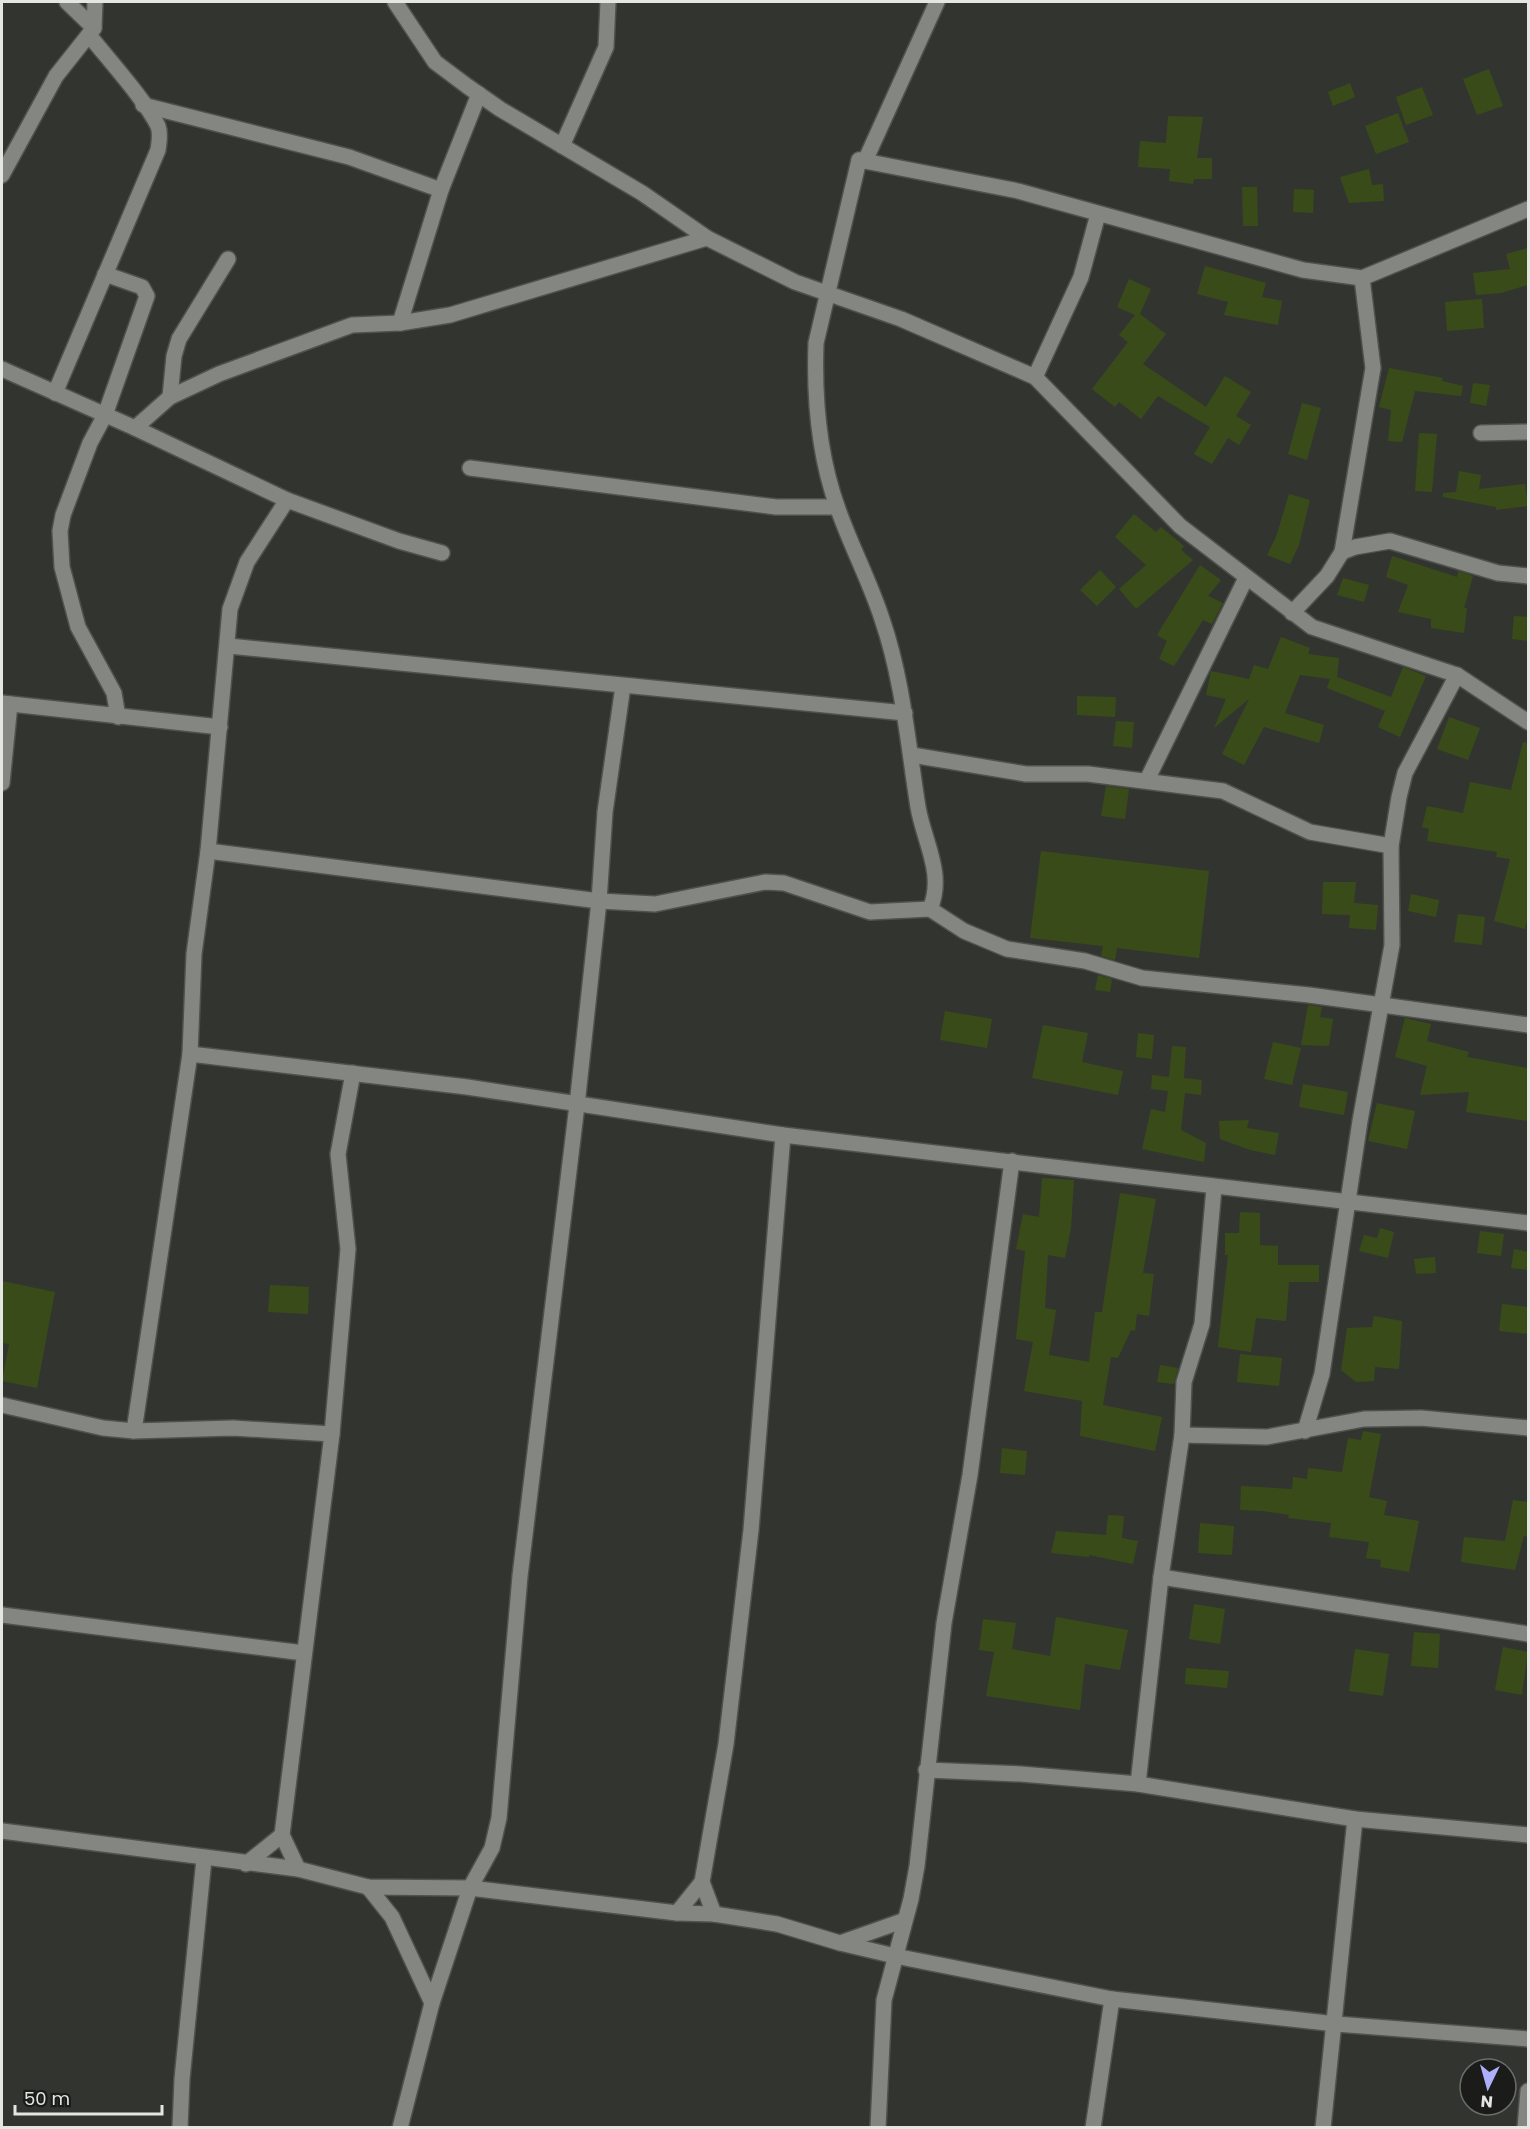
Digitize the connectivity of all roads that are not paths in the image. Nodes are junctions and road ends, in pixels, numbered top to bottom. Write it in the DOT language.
graph roads {
  1 [pos="67,2"];
  2 [pos="95,2"];
  3 [pos="394,2"];
  4 [pos="608,2"];
  5 [pos="937,2"];
  6 [pos="92,31"];
  7 [pos="479,94"];
  8 [pos="143,105"];
  9 [pos="562,146"];
  10 [pos="859,160"];
  11 [pos="2,175"];
  12 [pos="441,190"];
  13 [pos="1528,209"];
  14 [pos="1098,213"];
  15 [pos="706,238"];
  16 [pos="228,259"];
  17 [pos="105,274"];
  18 [pos="1362,278"];
  19 [pos="828,293"];
  20 [pos="400,323"];
  21 [pos="2,369"];
  22 [pos="1035,377"];
  23 [pos="55,393"];
  24 [pos="170,397"];
  25 [pos="105,416"];
  26 [pos="135,428"];
  27 [pos="1528,432"];
  28 [pos="1480,433"];
  29 [pos="470,468"];
  30 [pos="287,500"];
  31 [pos="837,507"];
  32 [pos="1342,552"];
  33 [pos="442,553"];
  34 [pos="1528,576"];
  35 [pos="1246,578"];
  36 [pos="1292,613"];
  37 [pos="229,646"];
  38 [pos="1457,675"];
  39 [pos="623,686"];
  40 [pos="6,703"];
  41 [pos="904,714"];
  42 [pos="118,717"];
  43 [pos="1528,722"];
  44 [pos="220,727"];
  45 [pos="912,755"];
  46 [pos="1147,780"];
  47 [pos="2,783"];
  48 [pos="1391,846"];
  49 [pos="208,851"];
  50 [pos="599,901"];
  51 [pos="930,909"];
  52 [pos="1380,1004"];
  53 [pos="1528,1025"];
  54 [pos="190,1054"];
  55 [pos="352,1073"];
  56 [pos="577,1105"];
  57 [pos="783,1135"];
  58 [pos="1012,1161"];
  59 [pos="1214,1188"];
  60 [pos="1348,1201"];
  61 [pos="1528,1223"];
  62 [pos="2,1405"];
  63 [pos="1528,1428"];
  64 [pos="134,1431"];
  65 [pos="1305,1431"];
  66 [pos="332,1434"];
  67 [pos="1182,1435"];
  68 [pos="1161,1577"];
  69 [pos="2,1615"];
  70 [pos="1528,1634"];
  71 [pos="304,1653"];
  72 [pos="927,1770"];
  73 [pos="1138,1785"];
  74 [pos="1354,1819"];
  75 [pos="2,1831"];
  76 [pos="282,1835"];
  77 [pos="1528,1836"];
  78 [pos="204,1859"];
  79 [pos="246,1864"];
  80 [pos="298,1869"];
  81 [pos="702,1882"];
  82 [pos="368,1887"];
  83 [pos="470,1888"];
  84 [pos="677,1913"];
  85 [pos="714,1914"];
  86 [pos="905,1920"];
  87 [pos="840,1943"];
  88 [pos="895,1956"];
  89 [pos="1112,1999"];
  90 [pos="432,2003"];
  91 [pos="1336,2024"];
  92 [pos="1528,2039"];
  93 [pos="1528,2091"];
  94 [pos="1528,2097"];
  95 [pos="180,2127"];
  96 [pos="400,2127"];
  97 [pos="878,2127"];
  98 [pos="1093,2127"];
  99 [pos="1323,2127"];
  100 [pos="1525,2127"];
  1 -- 6 [label="street"];
  2 -- 6 [label="street"];
  3 -- 7 [label="street"];
  4 -- 9 [label="street"];
  5 -- 10 [label="street"];
  6 -- 8 [label="street"];
  6 -- 11 [label="street"];
  7 -- 9 [label="street"];
  7 -- 12 [label="street"];
  8 -- 12 [label="street"];
  8 -- 17 [label="street"];
  9 -- 15 [label="street"];
  10 -- 14 [label="street"];
  10 -- 19 [label="street"];
  12 -- 20 [label="street"];
  13 -- 18 [label="street"];
  14 -- 18 [label="street"];
  14 -- 22 [label="street"];
  15 -- 19 [label="street"];
  15 -- 20 [label="street"];
  16 -- 24 [label="street"];
  17 -- 23 [label="street"];
  17 -- 25 [label="street"];
  18 -- 32 [label="street"];
  19 -- 22 [label="street"];
  19 -- 31 [label="street"];
  20 -- 24 [label="street"];
  21 -- 23 [label="street"];
  22 -- 35 [label="street"];
  23 -- 25 [label="street"];
  24 -- 26 [label="street"];
  25 -- 26 [label="street"];
  25 -- 42 [label="street"];
  26 -- 30 [label="street"];
  27 -- 28 [label="street"];
  29 -- 31 [label="street"];
  30 -- 33 [label="street"];
  30 -- 37 [label="street"];
  31 -- 41 [label="street"];
  32 -- 34 [label="street"];
  32 -- 36 [label="street"];
  35 -- 36 [label="street"];
  35 -- 46 [label="street"];
  36 -- 38 [label="street"];
  37 -- 39 [label="street"];
  37 -- 44 [label="street"];
  38 -- 43 [label="street"];
  38 -- 48 [label="street"];
  39 -- 41 [label="street"];
  39 -- 50 [label="street"];
  40 -- 42 [label="street"];
  40 -- 47 [label="street"];
  41 -- 45 [label="street"];
  42 -- 44 [label="street"];
  44 -- 49 [label="street"];
  45 -- 46 [label="street"];
  45 -- 51 [label="street"];
  46 -- 48 [label="street"];
  48 -- 52 [label="street"];
  49 -- 50 [label="street"];
  49 -- 54 [label="street"];
  50 -- 51 [label="street"];
  50 -- 56 [label="street"];
  51 -- 52 [label="street"];
  52 -- 53 [label="street"];
  52 -- 60 [label="street"];
  54 -- 55 [label="street"];
  54 -- 64 [label="street"];
  55 -- 56 [label="street"];
  55 -- 66 [label="street"];
  56 -- 57 [label="street"];
  56 -- 83 [label="street"];
  57 -- 58 [label="street"];
  57 -- 81 [label="street"];
  58 -- 59 [label="street"];
  58 -- 72 [label="street"];
  59 -- 60 [label="street"];
  59 -- 67 [label="street"];
  60 -- 61 [label="street"];
  60 -- 65 [label="street"];
  62 -- 64 [label="street"];
  63 -- 65 [label="street"];
  64 -- 66 [label="street"];
  65 -- 67 [label="street"];
  66 -- 71 [label="street"];
  67 -- 68 [label="street"];
  68 -- 70 [label="street"];
  68 -- 73 [label="street"];
  69 -- 71 [label="street"];
  71 -- 76 [label="street"];
  72 -- 73 [label="street"];
  72 -- 86 [label="street"];
  73 -- 74 [label="street"];
  74 -- 77 [label="street"];
  74 -- 91 [label="street"];
  75 -- 78 [label="street"];
  76 -- 79 [label="street"];
  76 -- 80 [label="street"];
  78 -- 79 [label="street"];
  78 -- 95 [label="street"];
  79 -- 80 [label="street"];
  80 -- 82 [label="street"];
  81 -- 84 [label="street"];
  81 -- 85 [label="street"];
  82 -- 83 [label="street"];
  82 -- 90 [label="street"];
  83 -- 84 [label="street"];
  83 -- 90 [label="street"];
  84 -- 85 [label="street"];
  85 -- 87 [label="street"];
  86 -- 87 [label="street"];
  86 -- 88 [label="street"];
  87 -- 88 [label="street"];
  88 -- 89 [label="street"];
  88 -- 97 [label="street"];
  89 -- 91 [label="street"];
  89 -- 98 [label="street"];
  90 -- 96 [label="street"];
  91 -- 92 [label="street"];
  91 -- 99 [label="street"];
  93 -- 94 [label="street"];
  94 -- 100 [label="street"];
}
